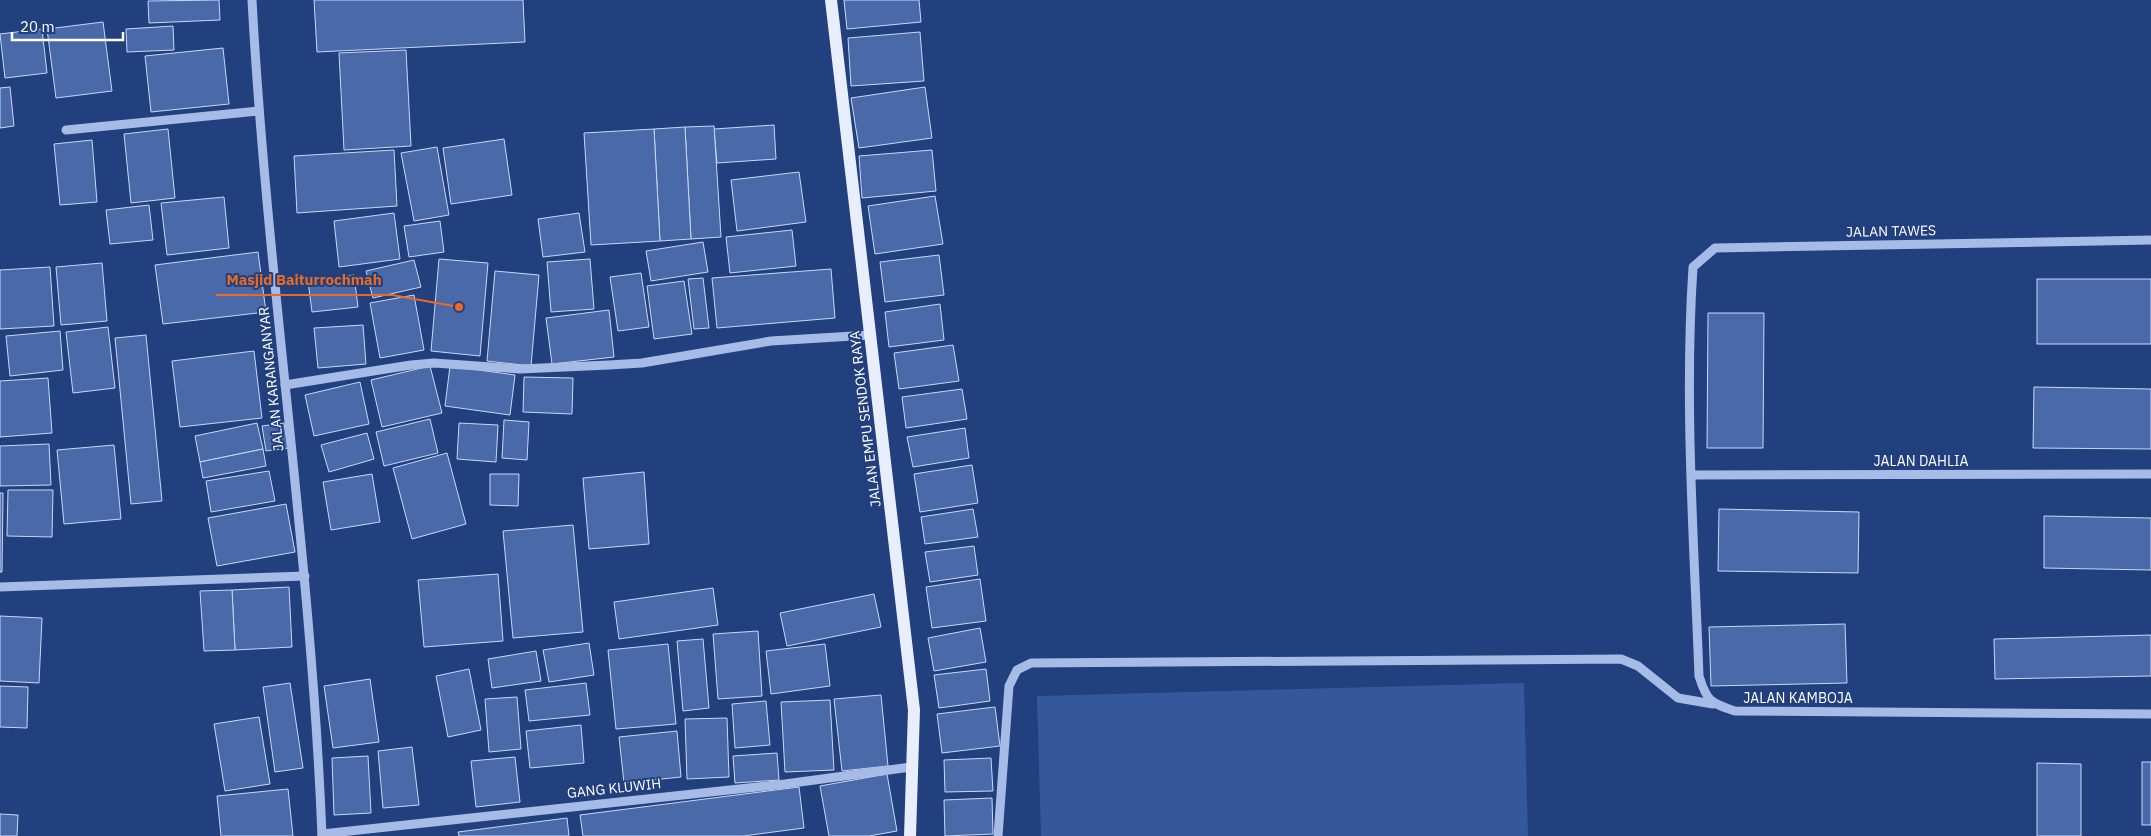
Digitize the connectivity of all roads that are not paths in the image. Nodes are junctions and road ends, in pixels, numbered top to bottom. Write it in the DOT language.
graph roads {
  1 [pos="252,0"];
  2 [pos="831,0"];
  3 [pos="258,111"];
  4 [pos="66,130"];
  5 [pos="2151,240"];
  6 [pos="870,335"];
  7 [pos="285,385"];
  8 [pos="2151,474"];
  9 [pos="1692,475"];
  10 [pos="305,576"];
  11 [pos="0,587"];
  12 [pos="1713,704"];
  13 [pos="2151,714"];
  14 [pos="911,767"];
  15 [pos="322,835"];
  16 [pos="910,836"];
  17 [pos="998,836"];
  1 -- 3 [label="street, JALAN KARANGANYAR"];
  2 -- 6 [label="main road, JALAN EMPU SENDOK RAYA"];
  3 -- 4 [label="street"];
  3 -- 7 [label="street, JALAN KARANGANYAR"];
  5 -- 9 [label="street, JALAN TAWES"];
  6 -- 7 [label="street"];
  6 -- 14 [label="main road, JALAN EMPU SENDOK RAYA"];
  7 -- 10 [label="street, JALAN KARANGANYAR"];
  8 -- 9 [label="street, JALAN DAHLIA"];
  9 -- 12 [label="street"];
  10 -- 11 [label="street"];
  10 -- 15 [label="street, JALAN KARANGANYAR"];
  12 -- 13 [label="street, JALAN KAMBOJA"];
  12 -- 17 [label="street, JALAN KAMBOJA"];
  14 -- 15 [label="street, GANG KLUWIH"];
  14 -- 16 [label="main road, JALAN EMPU SENDOK RAYA"];
}
